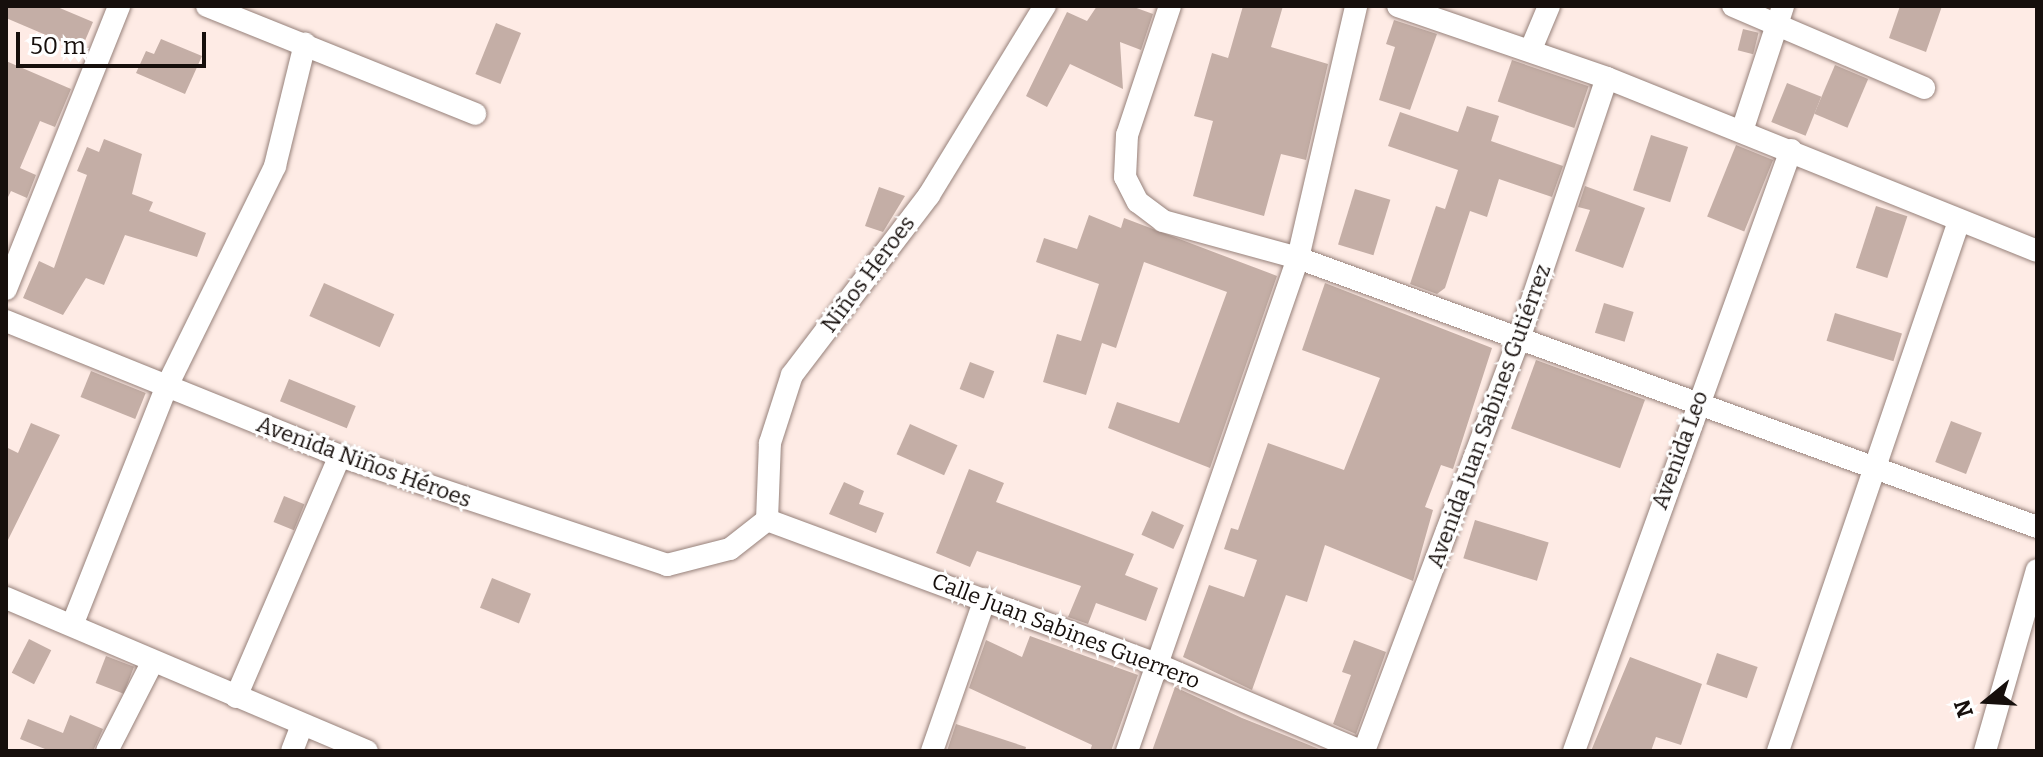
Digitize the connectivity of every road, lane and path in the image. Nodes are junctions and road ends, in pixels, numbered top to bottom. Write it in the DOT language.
graph roads {
  1 [pos="119,6"];
  2 [pos="207,6"];
  3 [pos="1045,6"];
  4 [pos="1170,6"];
  5 [pos="1356,6"];
  6 [pos="1398,6"];
  7 [pos="1549,6"];
  8 [pos="1733,6"];
  9 [pos="1780,15"];
  10 [pos="305,44"];
  11 [pos="1531,49"];
  12 [pos="1607,78"];
  13 [pos="1924,88"];
  14 [pos="475,114"];
  15 [pos="1742,131"];
  16 [pos="1791,150"];
  17 [pos="1959,221"];
  18 [pos="2037,251"];
  19 [pos="1298,258"];
  20 [pos="6,289"];
  21 [pos="6,321"];
  22 [pos="1520,336"];
  23 [pos="166,388"];
  24 [pos="1696,404"];
  25 [pos="340,456"];
  26 [pos="1872,465"];
  27 [pos="767,520"];
  28 [pos="2037,527"];
  29 [pos="2037,570"];
  30 [pos="6,598"];
  31 [pos="985,599"];
  32 [pos="73,623"];
  33 [pos="153,661"];
  34 [pos="1159,665"];
  35 [pos="236,697"];
  36 [pos="302,725"];
  37 [pos="107,751"];
  38 [pos="292,751"];
  39 [pos="367,751"];
  40 [pos="932,751"];
  41 [pos="1127,751"];
  42 [pos="1363,751"];
  43 [pos="1574,751"];
  44 [pos="1778,751"];
  45 [pos="1985,751"];
  1 -- 20 [label="street"];
  2 -- 10 [label="street"];
  3 -- 27 [label="street, Niños Heroes"];
  4 -- 19 [label="street"];
  5 -- 19 [label="street"];
  6 -- 11 [label="street"];
  7 -- 11 [label="street"];
  8 -- 9 [label="street"];
  9 -- 13 [label="street"];
  9 -- 15 [label="street"];
  10 -- 14 [label="street"];
  10 -- 23 [label="street"];
  11 -- 12 [label="street"];
  12 -- 15 [label="street"];
  12 -- 22 [label="street, Avenida Juan Sabines Gutiérrez"];
  15 -- 16 [label="street"];
  16 -- 17 [label="street"];
  16 -- 24 [label="street, Avenida Leo"];
  17 -- 18 [label="street"];
  17 -- 26 [label="street"];
  19 -- 22 [label="street"];
  19 -- 34 [label="street"];
  21 -- 23 [label="street, Avenida Niños Héroes"];
  22 -- 24 [label="street"];
  22 -- 42 [label="street, Avenida Juan Sabines Gutiérrez"];
  23 -- 25 [label="street, Avenida Niños Héroes"];
  23 -- 32 [label="street"];
  24 -- 26 [label="street"];
  24 -- 43 [label="street, Avenida Leo"];
  25 -- 27 [label="street, Avenida Niños Héroes"];
  25 -- 35 [label="street"];
  26 -- 28 [label="street"];
  26 -- 44 [label="street"];
  27 -- 31 [label="street, Calle Juan Sabines Guerrero"];
  29 -- 45 [label="street"];
  30 -- 32 [label="street"];
  31 -- 34 [label="street, Calle Juan Sabines Guerrero"];
  31 -- 40 [label="street"];
  32 -- 33 [label="street"];
  33 -- 35 [label="street"];
  33 -- 37 [label="street"];
  34 -- 41 [label="street"];
  34 -- 42 [label="street, Calle Juan Sabines Guerrero"];
  35 -- 36 [label="street"];
  36 -- 38 [label="street"];
  36 -- 39 [label="street"];
}
